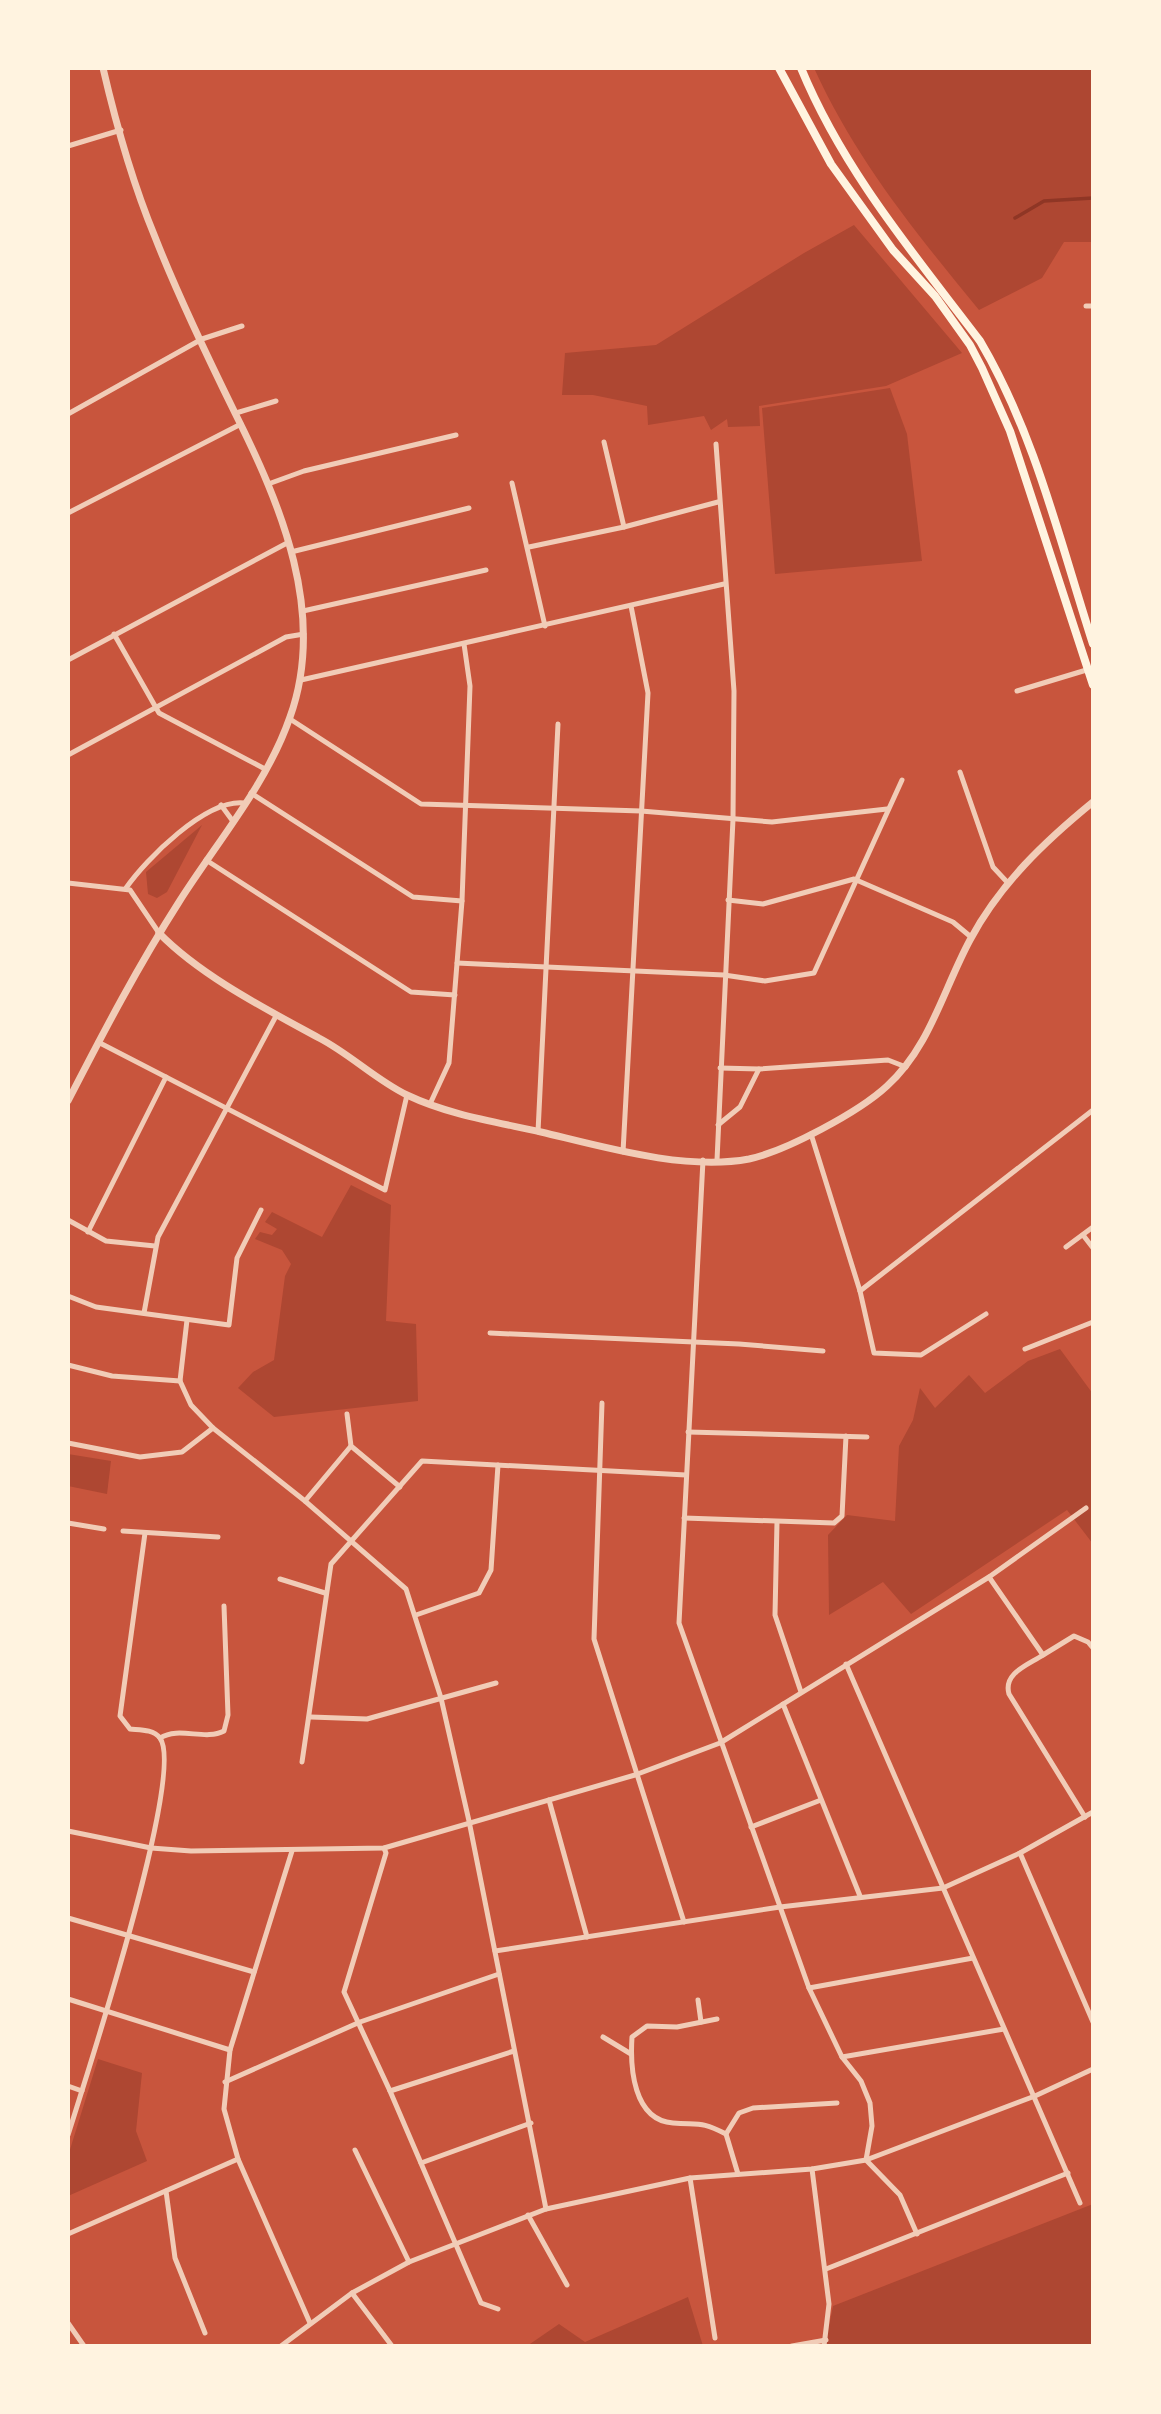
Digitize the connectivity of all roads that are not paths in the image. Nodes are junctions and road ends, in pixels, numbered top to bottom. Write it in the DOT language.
graph roads {
  1 [pos="103,68"];
  2 [pos="779,68"];
  3 [pos="801,68"];
  4 [pos="121,130"];
  5 [pos="68,146"];
  6 [pos="242,326"];
  7 [pos="202,339"];
  8 [pos="276,401"];
  9 [pos="236,413"];
  10 [pos="68,414"];
  11 [pos="242,424"];
  12 [pos="456,435"];
  13 [pos="604,442"];
  14 [pos="716,444"];
  15 [pos="271,483"];
  16 [pos="512,483"];
  17 [pos="718,502"];
  18 [pos="469,508"];
  19 [pos="68,513"];
  20 [pos="624,527"];
  21 [pos="289,542"];
  22 [pos="529,547"];
  23 [pos="291,552"];
  24 [pos="486,570"];
  25 [pos="724,584"];
  26 [pos="631,606"];
  27 [pos="303,611"];
  28 [pos="545,626"];
  29 [pos="114,634"];
  30 [pos="304,634"];
  31 [pos="464,644"];
  32 [pos="1093,645"];
  33 [pos="68,660"];
  34 [pos="1090,668"];
  35 [pos="301,680"];
  36 [pos="1093,685"];
  37 [pos="1017,691"];
  38 [pos="155,707"];
  39 [pos="290,719"];
  40 [pos="558,724"];
  41 [pos="68,755"];
  42 [pos="265,769"];
  43 [pos="960,772"];
  44 [pos="902,780"];
  45 [pos="251,793"];
  46 [pos="1093,802"];
  47 [pos="244,803"];
  48 [pos="465,804"];
  49 [pos="221,806"];
  50 [pos="554,808"];
  51 [pos="887,808"];
  52 [pos="641,811"];
  53 [pos="733,819"];
  54 [pos="233,820"];
  55 [pos="206,860"];
  56 [pos="854,879"];
  57 [pos="1007,882"];
  58 [pos="68,883"];
  59 [pos="126,888"];
  60 [pos="728,900"];
  61 [pos="462,901"];
  62 [pos="159,933"];
  63 [pos="971,937"];
  64 [pos="457,963"];
  65 [pos="548,969"];
  66 [pos="633,971"];
  67 [pos="724,975"];
  68 [pos="455,995"];
  69 [pos="276,1016"];
  70 [pos="98,1042"];
  71 [pos="906,1067"];
  72 [pos="720,1068"];
  73 [pos="759,1069"];
  74 [pos="166,1077"];
  75 [pos="407,1095"];
  76 [pos="68,1101"];
  77 [pos="430,1104"];
  78 [pos="225,1108"];
  79 [pos="1093,1111"];
  80 [pos="718,1125"];
  81 [pos="538,1132"];
  82 [pos="811,1134"];
  83 [pos="623,1152"];
  84 [pos="704,1160"];
  85 [pos="717,1160"];
  86 [pos="261,1210"];
  87 [pos="68,1220"];
  88 [pos="1093,1227"];
  89 [pos="88,1233"];
  90 [pos="1083,1235"];
  91 [pos="155,1246"];
  92 [pos="1066,1247"];
  93 [pos="1093,1248"];
  94 [pos="860,1291"];
  95 [pos="68,1296"];
  96 [pos="144,1313"];
  97 [pos="986,1314"];
  98 [pos="187,1320"];
  99 [pos="1093,1322"];
  100 [pos="490,1334"];
  101 [pos="695,1342"];
  102 [pos="1025,1349"];
  103 [pos="822,1351"];
  104 [pos="68,1365"];
  105 [pos="180,1381"];
  106 [pos="602,1403"];
  107 [pos="346,1414"];
  108 [pos="213,1428"];
  109 [pos="688,1432"];
  110 [pos="846,1436"];
  111 [pos="867,1437"];
  112 [pos="68,1443"];
  113 [pos="351,1446"];
  114 [pos="498,1465"];
  115 [pos="600,1469"];
  116 [pos="686,1475"];
  117 [pos="400,1487"];
  118 [pos="305,1501"];
  119 [pos="1086,1508"];
  120 [pos="684,1518"];
  121 [pos="777,1522"];
  122 [pos="69,1525"];
  123 [pos="104,1529"];
  124 [pos="122,1531"];
  125 [pos="145,1533"];
  126 [pos="218,1537"];
  127 [pos="352,1541"];
  128 [pos="989,1577"];
  129 [pos="280,1579"];
  130 [pos="325,1593"];
  131 [pos="224,1606"];
  132 [pos="416,1615"];
  133 [pos="1093,1648"];
  134 [pos="1043,1656"];
  135 [pos="846,1664"];
  136 [pos="496,1683"];
  137 [pos="801,1692"];
  138 [pos="441,1698"];
  139 [pos="783,1703"];
  140 [pos="311,1717"];
  141 [pos="160,1738"];
  142 [pos="720,1742"];
  143 [pos="302,1762"];
  144 [pos="635,1775"];
  145 [pos="549,1800"];
  146 [pos="821,1800"];
  147 [pos="1093,1812"];
  148 [pos="1086,1816"];
  149 [pos="470,1821"];
  150 [pos="751,1827"];
  151 [pos="68,1830"];
  152 [pos="151,1848"];
  153 [pos="384,1848"];
  154 [pos="292,1852"];
  155 [pos="1020,1853"];
  156 [pos="943,1888"];
  157 [pos="860,1896"];
  158 [pos="780,1907"];
  159 [pos="68,1918"];
  160 [pos="684,1922"];
  161 [pos="129,1934"];
  162 [pos="587,1937"];
  163 [pos="495,1951"];
  164 [pos="973,1958"];
  165 [pos="254,1972"];
  166 [pos="499,1974"];
  167 [pos="809,1988"];
  168 [pos="68,1999"];
  169 [pos="698,2000"];
  170 [pos="106,2011"];
  171 [pos="717,2019"];
  172 [pos="360,2022"];
  173 [pos="701,2022"];
  174 [pos="1093,2022"];
  175 [pos="1004,2029"];
  176 [pos="603,2037"];
  177 [pos="230,2050"];
  178 [pos="514,2052"];
  179 [pos="631,2054"];
  180 [pos="842,2057"];
  181 [pos="1093,2069"];
  182 [pos="225,2082"];
  183 [pos="68,2086"];
  184 [pos="82,2091"];
  185 [pos="390,2091"];
  186 [pos="1035,2096"];
  187 [pos="837,2103"];
  188 [pos="531,2123"];
  189 [pos="726,2134"];
  190 [pos="68,2135"];
  191 [pos="355,2150"];
  192 [pos="238,2159"];
  193 [pos="866,2160"];
  194 [pos="421,2163"];
  195 [pos="812,2168"];
  196 [pos="1068,2173"];
  197 [pos="738,2174"];
  198 [pos="690,2178"];
  199 [pos="166,2191"];
  200 [pos="1080,2203"];
  201 [pos="547,2209"];
  202 [pos="528,2215"];
  203 [pos="68,2234"];
  204 [pos="917,2234"];
  205 [pos="454,2244"];
  206 [pos="409,2262"];
  207 [pos="826,2269"];
  208 [pos="567,2285"];
  209 [pos="352,2293"];
  210 [pos="498,2309"];
  211 [pos="68,2323"];
  212 [pos="310,2323"];
  213 [pos="205,2333"];
  214 [pos="715,2338"];
  215 [pos="825,2343"];
  216 [pos="84,2346"];
  217 [pos="281,2346"];
  218 [pos="393,2346"];
  219 [pos="792,2346"];
  1 -- 4 [label="street"];
  2 -- 34 [label="main road"];
  3 -- 32 [label="main road"];
  4 -- 5 [label="street"];
  4 -- 7 [label="street"];
  6 -- 7 [label="street"];
  7 -- 9 [label="street"];
  7 -- 10 [label="street"];
  8 -- 9 [label="street"];
  9 -- 11 [label="street"];
  11 -- 15 [label="street"];
  11 -- 19 [label="street"];
  12 -- 15 [label="street"];
  13 -- 20 [label="street"];
  14 -- 17 [label="street"];
  15 -- 21 [label="street"];
  16 -- 22 [label="street"];
  17 -- 20 [label="street"];
  17 -- 25 [label="street"];
  18 -- 23 [label="street"];
  20 -- 22 [label="street"];
  21 -- 23 [label="street"];
  21 -- 29 [label="street"];
  22 -- 28 [label="street"];
  23 -- 27 [label="street"];
  24 -- 27 [label="street"];
  25 -- 26 [label="street"];
  25 -- 53 [label="street"];
  26 -- 28 [label="street"];
  26 -- 52 [label="street"];
  27 -- 30 [label="street"];
  28 -- 31 [label="street"];
  29 -- 33 [label="street"];
  29 -- 38 [label="street"];
  30 -- 35 [label="street"];
  30 -- 38 [label="street"];
  31 -- 35 [label="street"];
  31 -- 48 [label="street"];
  34 -- 36 [label="main road"];
  34 -- 37 [label="street"];
  35 -- 39 [label="street"];
  38 -- 41 [label="street"];
  38 -- 42 [label="street"];
  39 -- 42 [label="street"];
  39 -- 48 [label="street"];
  40 -- 50 [label="street"];
  42 -- 45 [label="street"];
  43 -- 57 [label="street"];
  44 -- 51 [label="street"];
  45 -- 47 [label="street"];
  45 -- 61 [label="street"];
  46 -- 57 [label="street"];
  47 -- 49 [label="street"];
  47 -- 54 [label="street"];
  48 -- 50 [label="street"];
  48 -- 61 [label="street"];
  49 -- 54 [label="street"];
  49 -- 59 [label="street"];
  50 -- 52 [label="street"];
  50 -- 65 [label="street"];
  51 -- 53 [label="street"];
  51 -- 56 [label="street"];
  52 -- 53 [label="street"];
  52 -- 66 [label="street"];
  53 -- 60 [label="street"];
  54 -- 55 [label="street"];
  55 -- 62 [label="street"];
  55 -- 68 [label="street"];
  56 -- 60 [label="street"];
  56 -- 63 [label="street"];
  56 -- 67 [label="street"];
  57 -- 63 [label="street"];
  58 -- 59 [label="street"];
  59 -- 62 [label="street"];
  60 -- 67 [label="street"];
  61 -- 64 [label="street"];
  62 -- 69 [label="street"];
  62 -- 70 [label="street"];
  63 -- 71 [label="street"];
  64 -- 65 [label="street"];
  64 -- 68 [label="street"];
  65 -- 66 [label="street"];
  65 -- 81 [label="street"];
  66 -- 67 [label="street"];
  66 -- 83 [label="street"];
  67 -- 72 [label="street"];
  68 -- 77 [label="street"];
  69 -- 75 [label="street"];
  69 -- 78 [label="street"];
  70 -- 74 [label="street"];
  70 -- 76 [label="street"];
  71 -- 73 [label="street"];
  71 -- 82 [label="street"];
  72 -- 73 [label="street"];
  72 -- 80 [label="street"];
  73 -- 80 [label="street"];
  74 -- 78 [label="street"];
  74 -- 89 [label="street"];
  75 -- 77 [label="street"];
  75 -- 78 [label="street"];
  77 -- 81 [label="street"];
  78 -- 91 [label="street"];
  79 -- 94 [label="street"];
  80 -- 85 [label="street"];
  81 -- 83 [label="street"];
  82 -- 85 [label="street"];
  82 -- 94 [label="street"];
  83 -- 84 [label="street"];
  84 -- 85 [label="street"];
  84 -- 101 [label="street"];
  86 -- 98 [label="street"];
  87 -- 89 [label="street"];
  88 -- 90 [label="street"];
  89 -- 91 [label="street"];
  90 -- 92 [label="street"];
  90 -- 93 [label="street"];
  91 -- 96 [label="street"];
  94 -- 97 [label="street"];
  95 -- 96 [label="street"];
  96 -- 98 [label="street"];
  98 -- 105 [label="street"];
  99 -- 102 [label="street"];
  100 -- 101 [label="street"];
  101 -- 103 [label="street"];
  101 -- 109 [label="street"];
  104 -- 105 [label="street"];
  105 -- 108 [label="street"];
  106 -- 115 [label="street"];
  107 -- 113 [label="street"];
  108 -- 112 [label="street"];
  108 -- 118 [label="street"];
  109 -- 110 [label="street"];
  109 -- 116 [label="street"];
  110 -- 111 [label="street"];
  110 -- 121 [label="street"];
  113 -- 117 [label="street"];
  113 -- 118 [label="street"];
  114 -- 115 [label="street"];
  114 -- 117 [label="street"];
  114 -- 132 [label="street"];
  115 -- 116 [label="street"];
  115 -- 144 [label="street"];
  116 -- 120 [label="street"];
  117 -- 127 [label="street"];
  118 -- 127 [label="street"];
  119 -- 128 [label="street"];
  120 -- 121 [label="street"];
  120 -- 142 [label="street"];
  121 -- 137 [label="street"];
  122 -- 123 [label="street"];
  124 -- 125 [label="street"];
  125 -- 126 [label="street"];
  125 -- 141 [label="street"];
  127 -- 130 [label="street"];
  127 -- 132 [label="street"];
  128 -- 134 [label="street"];
  128 -- 135 [label="street"];
  129 -- 130 [label="street"];
  130 -- 140 [label="street"];
  131 -- 141 [label="street"];
  132 -- 138 [label="street"];
  133 -- 134 [label="street"];
  134 -- 148 [label="street"];
  135 -- 137 [label="street"];
  135 -- 156 [label="street"];
  136 -- 138 [label="street"];
  137 -- 139 [label="street"];
  138 -- 140 [label="street"];
  138 -- 149 [label="street"];
  139 -- 142 [label="street"];
  139 -- 146 [label="street"];
  140 -- 143 [label="street"];
  141 -- 152 [label="street"];
  142 -- 144 [label="street"];
  142 -- 150 [label="street"];
  144 -- 145 [label="street"];
  144 -- 160 [label="street"];
  145 -- 149 [label="street"];
  145 -- 162 [label="street"];
  146 -- 150 [label="street"];
  146 -- 157 [label="street"];
  147 -- 148 [label="street"];
  148 -- 155 [label="street"];
  149 -- 153 [label="street"];
  149 -- 163 [label="street"];
  150 -- 158 [label="street"];
  151 -- 152 [label="street"];
  152 -- 154 [label="street"];
  152 -- 161 [label="street"];
  153 -- 154 [label="street"];
  153 -- 172 [label="street"];
  154 -- 165 [label="street"];
  155 -- 156 [label="street"];
  155 -- 174 [label="street"];
  156 -- 157 [label="street"];
  156 -- 164 [label="street"];
  157 -- 158 [label="street"];
  158 -- 160 [label="street"];
  158 -- 167 [label="street"];
  159 -- 161 [label="street"];
  160 -- 162 [label="street"];
  161 -- 165 [label="street"];
  161 -- 170 [label="street"];
  162 -- 163 [label="street"];
  163 -- 166 [label="street"];
  164 -- 167 [label="street"];
  164 -- 175 [label="street"];
  165 -- 177 [label="street"];
  166 -- 172 [label="street"];
  166 -- 178 [label="street"];
  167 -- 180 [label="street"];
  168 -- 170 [label="street"];
  169 -- 173 [label="street"];
  170 -- 177 [label="street"];
  170 -- 184 [label="street"];
  171 -- 173 [label="street"];
  172 -- 182 [label="street"];
  172 -- 185 [label="street"];
  173 -- 179 [label="street"];
  175 -- 180 [label="street"];
  175 -- 186 [label="street"];
  176 -- 179 [label="street"];
  177 -- 182 [label="street"];
  178 -- 185 [label="street"];
  178 -- 188 [label="street"];
  179 -- 189 [label="street"];
  180 -- 193 [label="street"];
  181 -- 186 [label="street"];
  182 -- 192 [label="street"];
  183 -- 184 [label="street"];
  184 -- 190 [label="street"];
  185 -- 194 [label="street"];
  186 -- 193 [label="street"];
  186 -- 196 [label="street"];
  187 -- 189 [label="street"];
  188 -- 194 [label="street"];
  188 -- 201 [label="street"];
  189 -- 197 [label="street"];
  191 -- 206 [label="street"];
  192 -- 199 [label="street"];
  192 -- 212 [label="street"];
  193 -- 195 [label="street"];
  193 -- 204 [label="street"];
  194 -- 205 [label="street"];
  195 -- 197 [label="street"];
  195 -- 207 [label="street"];
  196 -- 200 [label="street"];
  196 -- 204 [label="street"];
  197 -- 198 [label="street"];
  198 -- 201 [label="street"];
  198 -- 214 [label="street"];
  199 -- 203 [label="street"];
  199 -- 213 [label="street"];
  201 -- 202 [label="street"];
  202 -- 205 [label="street"];
  202 -- 208 [label="street"];
  204 -- 207 [label="street"];
  205 -- 206 [label="street"];
  205 -- 210 [label="street"];
  206 -- 209 [label="street"];
  207 -- 215 [label="street"];
  209 -- 212 [label="street"];
  209 -- 218 [label="street"];
  211 -- 216 [label="street"];
  212 -- 217 [label="street"];
  215 -- 219 [label="street"];
}
